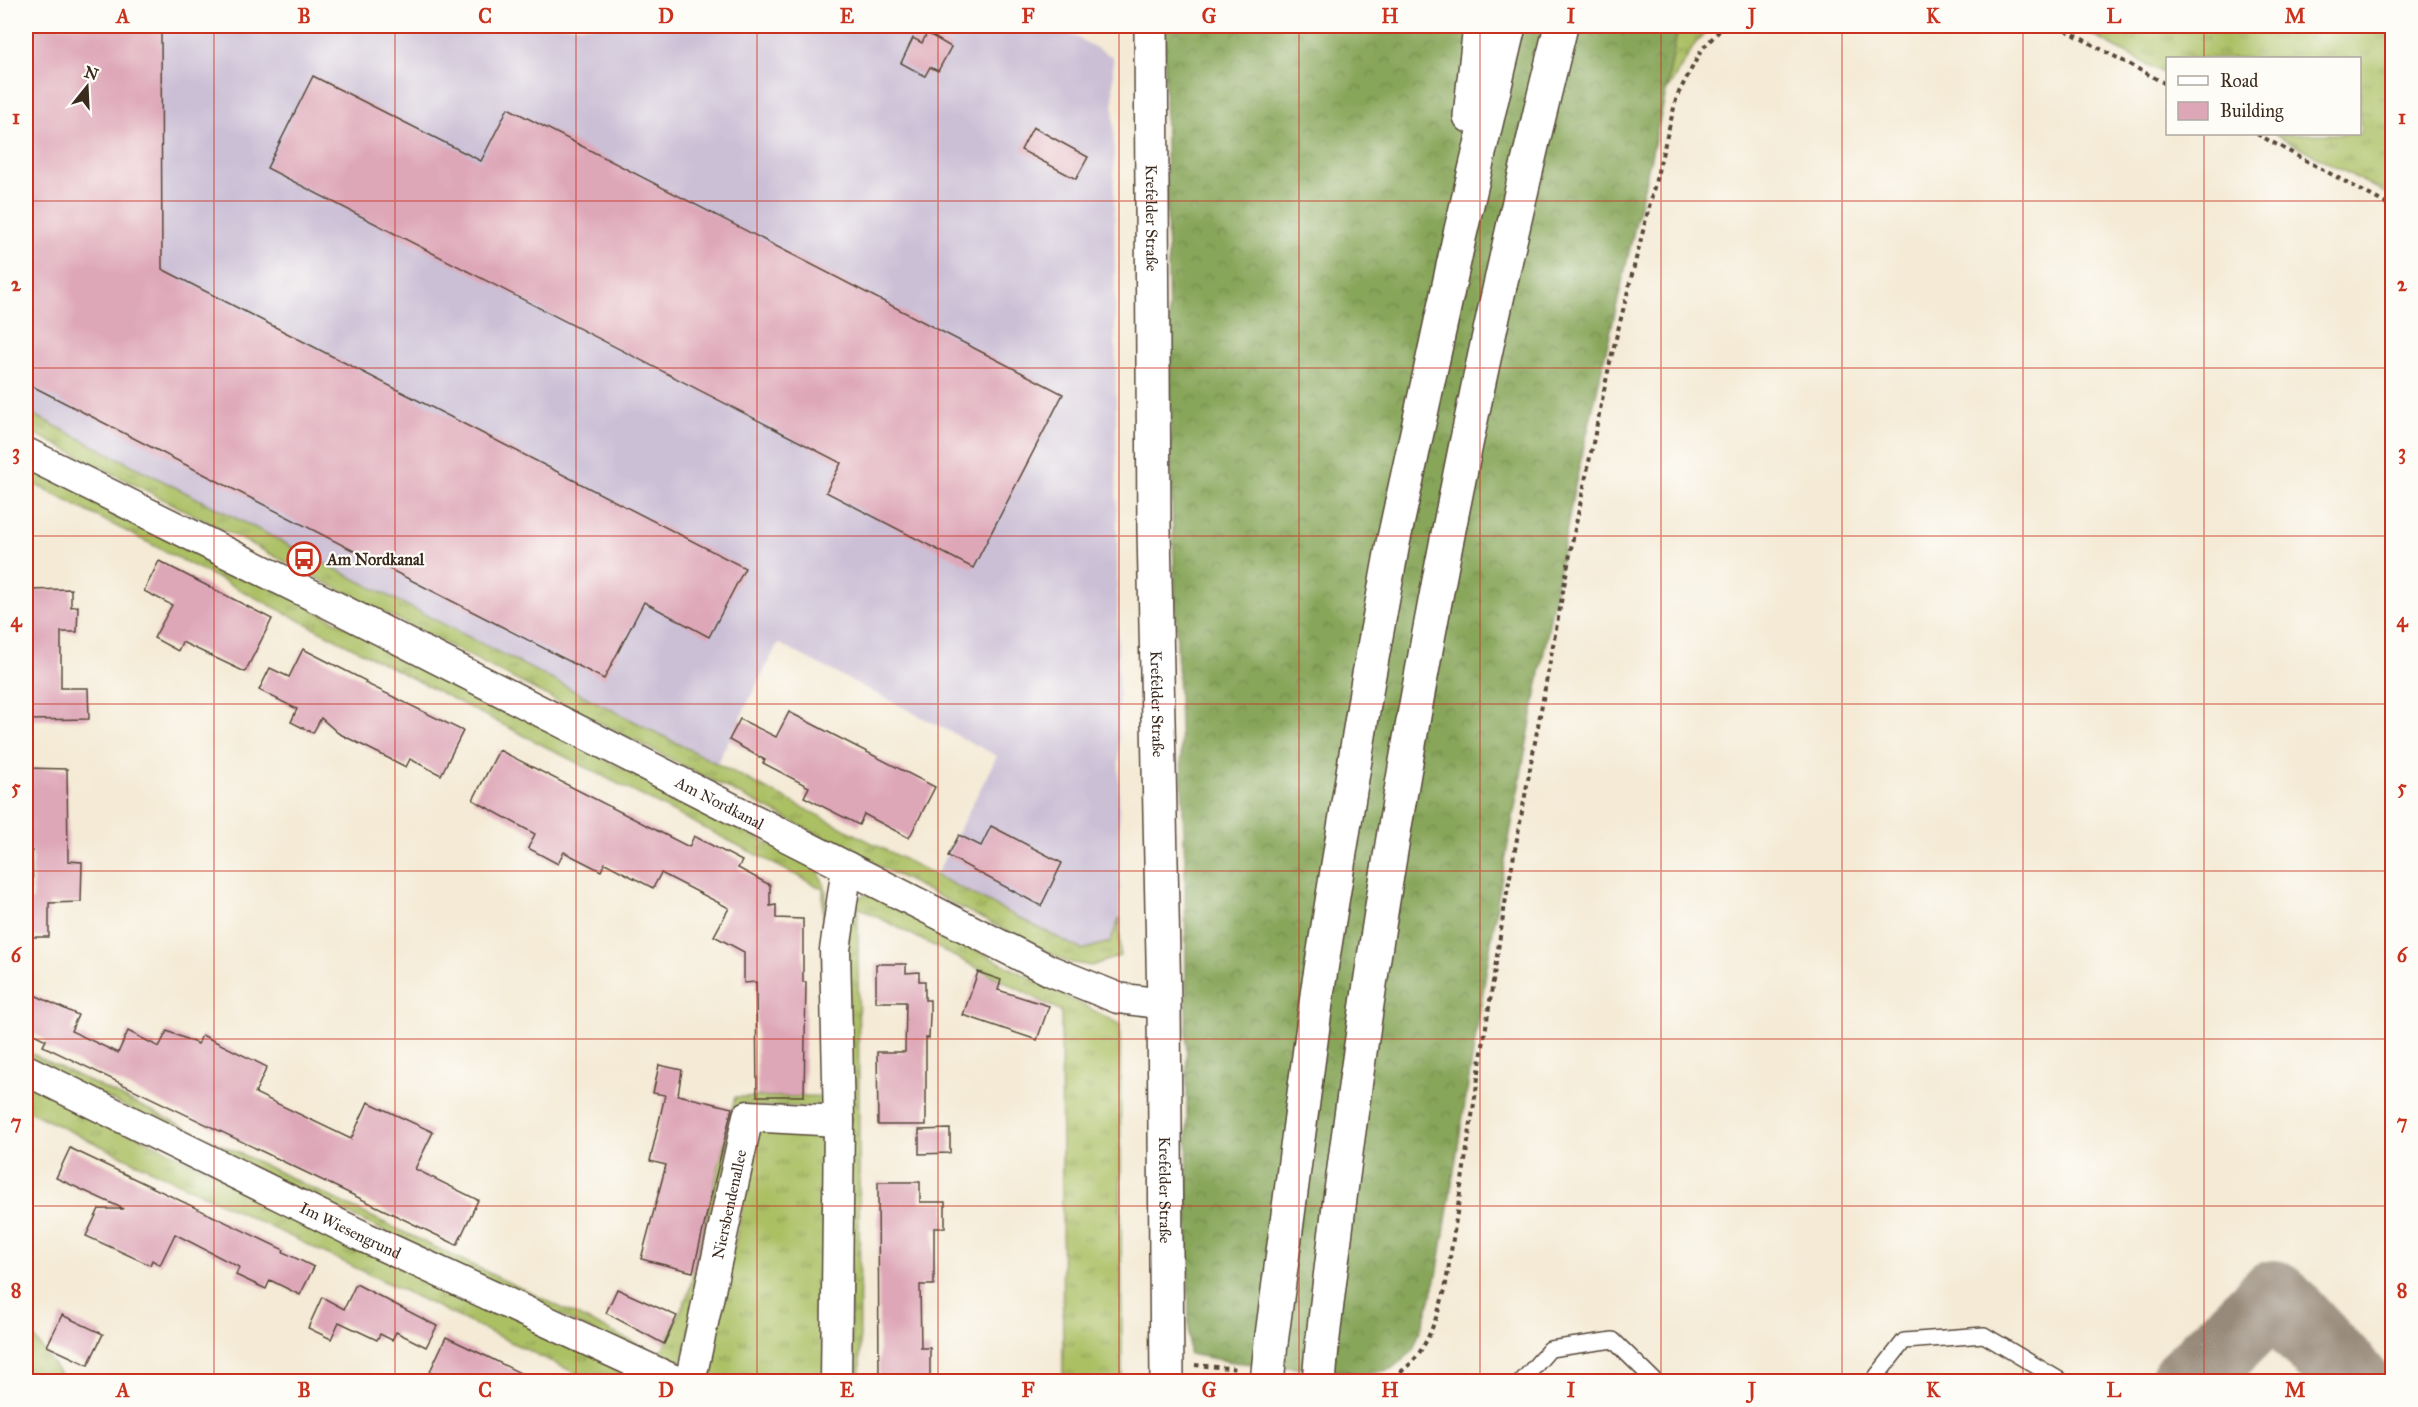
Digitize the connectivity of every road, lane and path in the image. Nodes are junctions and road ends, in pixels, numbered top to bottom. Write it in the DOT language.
graph roads {
  1 [pos="1151,26"];
  2 [pos="1479,26"];
  3 [pos="1509,26"];
  4 [pos="1561,26"];
  5 [pos="1724,26"];
  6 [pos="2058,26"];
  7 [pos="2166,84"];
  8 [pos="2259,135"];
  9 [pos="2392,207"];
  10 [pos="1460,234"];
  11 [pos="26,453"];
  12 [pos="847,867"];
  13 [pos="1164,1005"];
  14 [pos="26,1070"];
  15 [pos="839,1121"];
  16 [pos="1167,1372"];
  17 [pos="1257,1376"];
  18 [pos="1330,1379"];
  19 [pos="678,1382"];
  20 [pos="690,1382"];
  21 [pos="836,1382"];
  22 [pos="1521,1382"];
  23 [pos="1656,1382"];
  24 [pos="1872,1382"];
  25 [pos="2063,1382"];
  1 -- 13 [label="main road, Krefelder Straße"];
  2 -- 10 [label="main road"];
  3 -- 10 [label="main road"];
  4 -- 18 [label="main road, bridge"];
  5 -- 18 [label="path"];
  6 -- 7 [label="path"];
  8 -- 9 [label="path"];
  10 -- 17 [label="main road, bridge"];
  11 -- 12 [label="street, Am Nordkanal"];
  12 -- 13 [label="street, Am Nordkanal"];
  12 -- 15 [label="street"];
  13 -- 16 [label="main road, Krefelder Straße"];
  14 -- 19 [label="street, Im Wiesengrund"];
  15 -- 20 [label="street, Niersbendenallee"];
  15 -- 21 [label="street"];
  16 -- 17 [label="path"];
  22 -- 23 [label="lane"];
  24 -- 25 [label="lane"];
}
